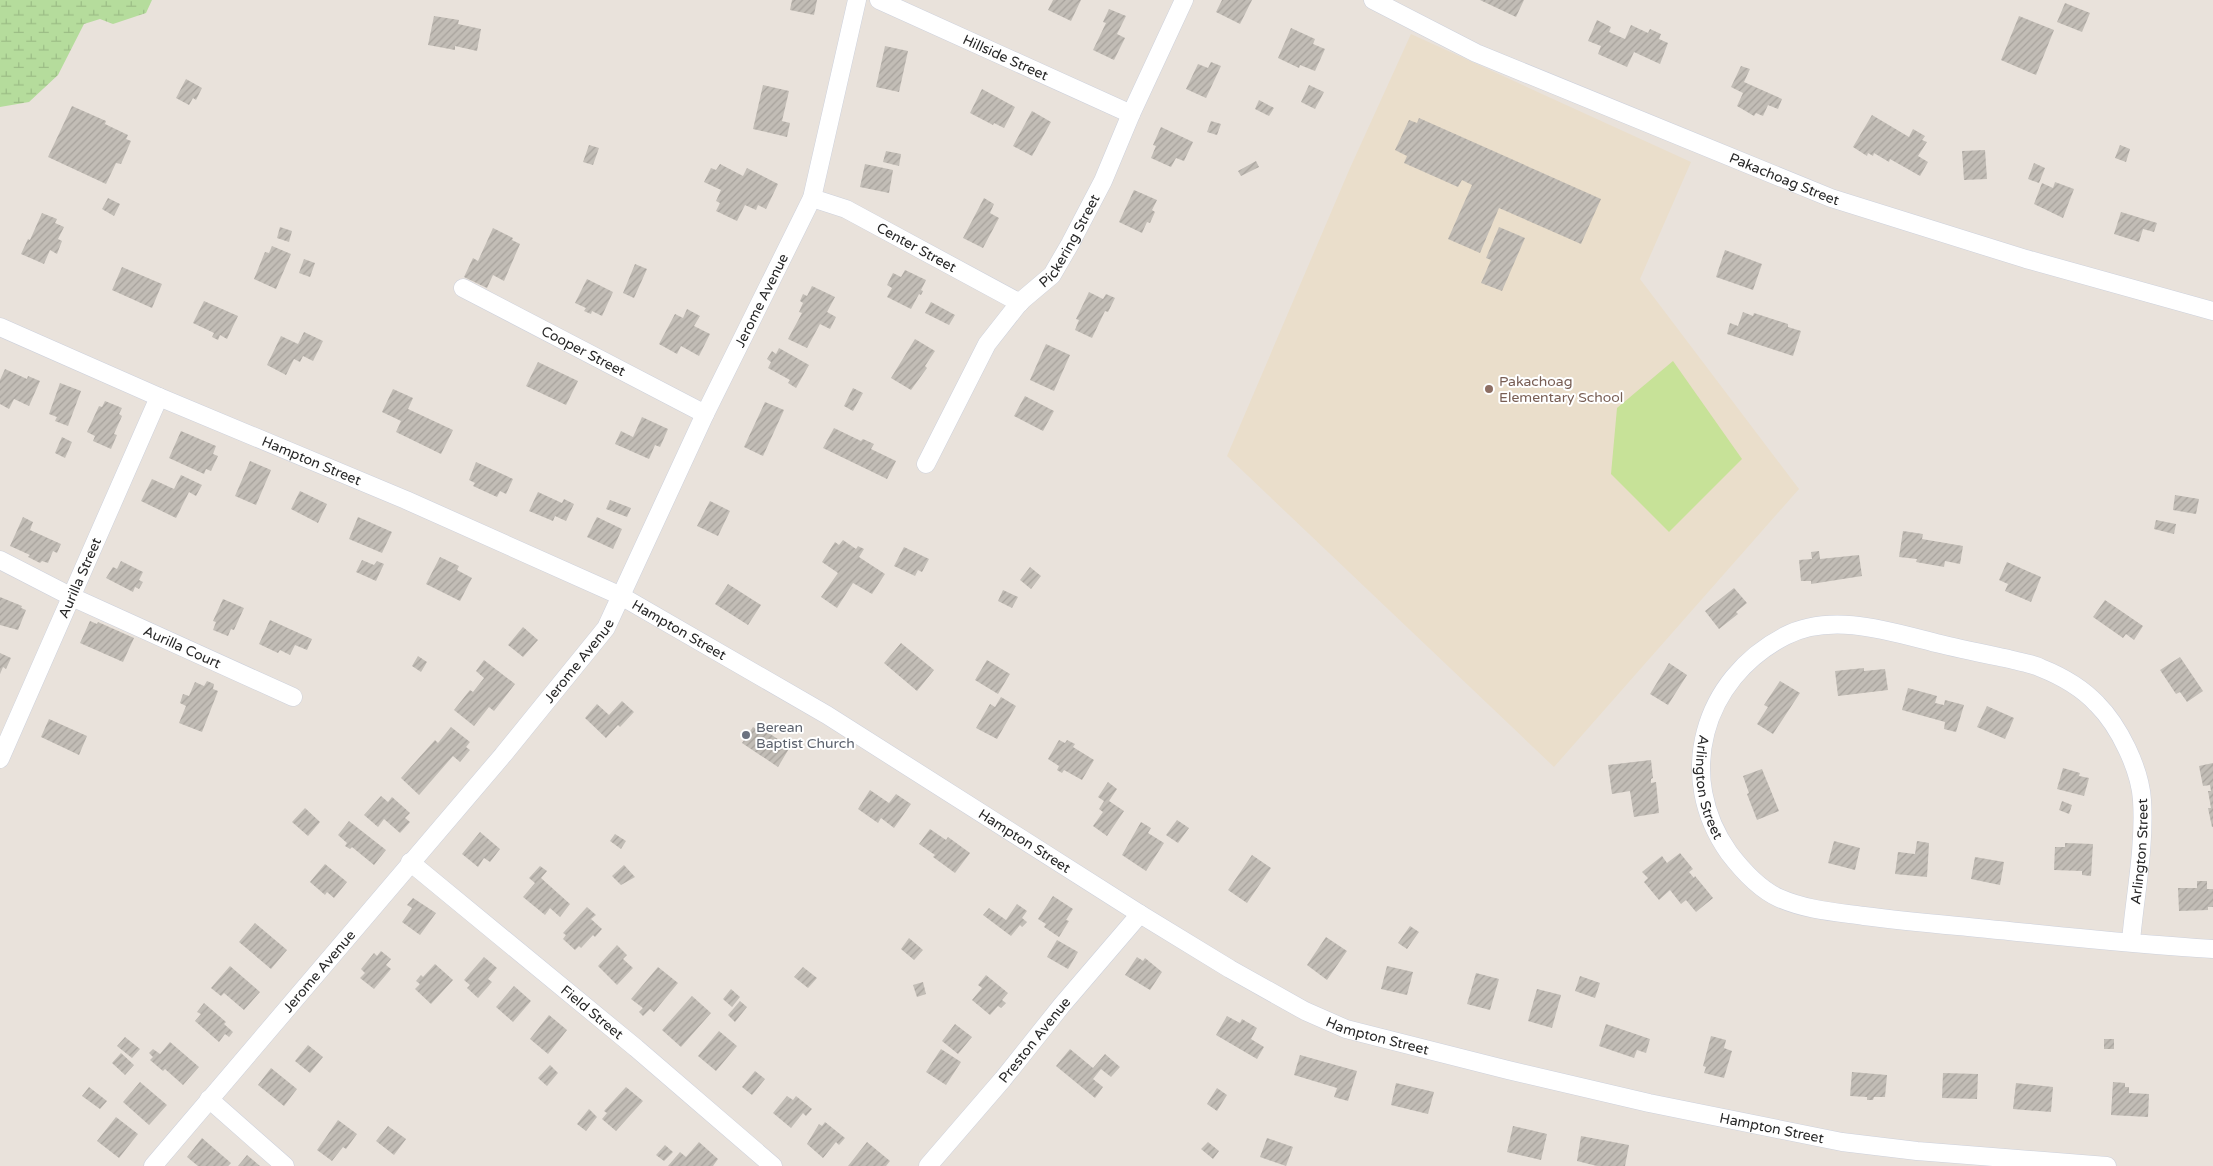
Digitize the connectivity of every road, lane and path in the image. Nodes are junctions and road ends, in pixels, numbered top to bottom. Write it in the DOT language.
graph roads {
  1 [pos="857,0"];
  2 [pos="879,0"];
  3 [pos="1184,0"];
  4 [pos="1373,0"];
  5 [pos="1131,114"];
  6 [pos="812,198"];
  7 [pos="463,288"];
  8 [pos="1020,303"];
  9 [pos="2213,311"];
  10 [pos="0,327"];
  11 [pos="159,397"];
  12 [pos="705,414"];
  13 [pos="926,464"];
  14 [pos="0,560"];
  15 [pos="72,596"];
  16 [pos="621,596"];
  17 [pos="293,697"];
  18 [pos="0,759"];
  19 [pos="410,862"];
  20 [pos="1140,914"];
  21 [pos="2131,941"];
  22 [pos="2213,949"];
  23 [pos="209,1099"];
  24 [pos="153,1166"];
  25 [pos="285,1166"];
  26 [pos="773,1166"];
  27 [pos="928,1166"];
  28 [pos="2108,1166"];
  1 -- 6 [label="street, Jerome Avenue"];
  2 -- 5 [label="street, Hillside Street"];
  3 -- 5 [label="street, Pickering Street"];
  4 -- 9 [label="street, Pakachoag Street"];
  5 -- 8 [label="street, Pickering Street"];
  6 -- 8 [label="street, Center Street"];
  6 -- 12 [label="street, Jerome Avenue"];
  7 -- 12 [label="street, Cooper Street"];
  8 -- 13 [label="street, Pickering Street"];
  10 -- 11 [label="street, Hampton Street"];
  11 -- 15 [label="street, Aurilla Street"];
  11 -- 16 [label="street, Hampton Street"];
  12 -- 16 [label="street, Jerome Avenue"];
  14 -- 15 [label="street, Aurilla Court"];
  15 -- 17 [label="street, Aurilla Court"];
  15 -- 18 [label="street, Aurilla Street"];
  16 -- 19 [label="street, Jerome Avenue"];
  16 -- 20 [label="street, Hampton Street"];
  19 -- 23 [label="street, Jerome Avenue"];
  19 -- 26 [label="street, Field Street"];
  20 -- 27 [label="street, Preston Avenue"];
  20 -- 28 [label="street, Hampton Street"];
  21 -- 21 [label="street, Arlington Street"];
  21 -- 22 [label="street, Arlington Street"];
  23 -- 24 [label="street, Jerome Avenue"];
  23 -- 25 [label="street"];
}
